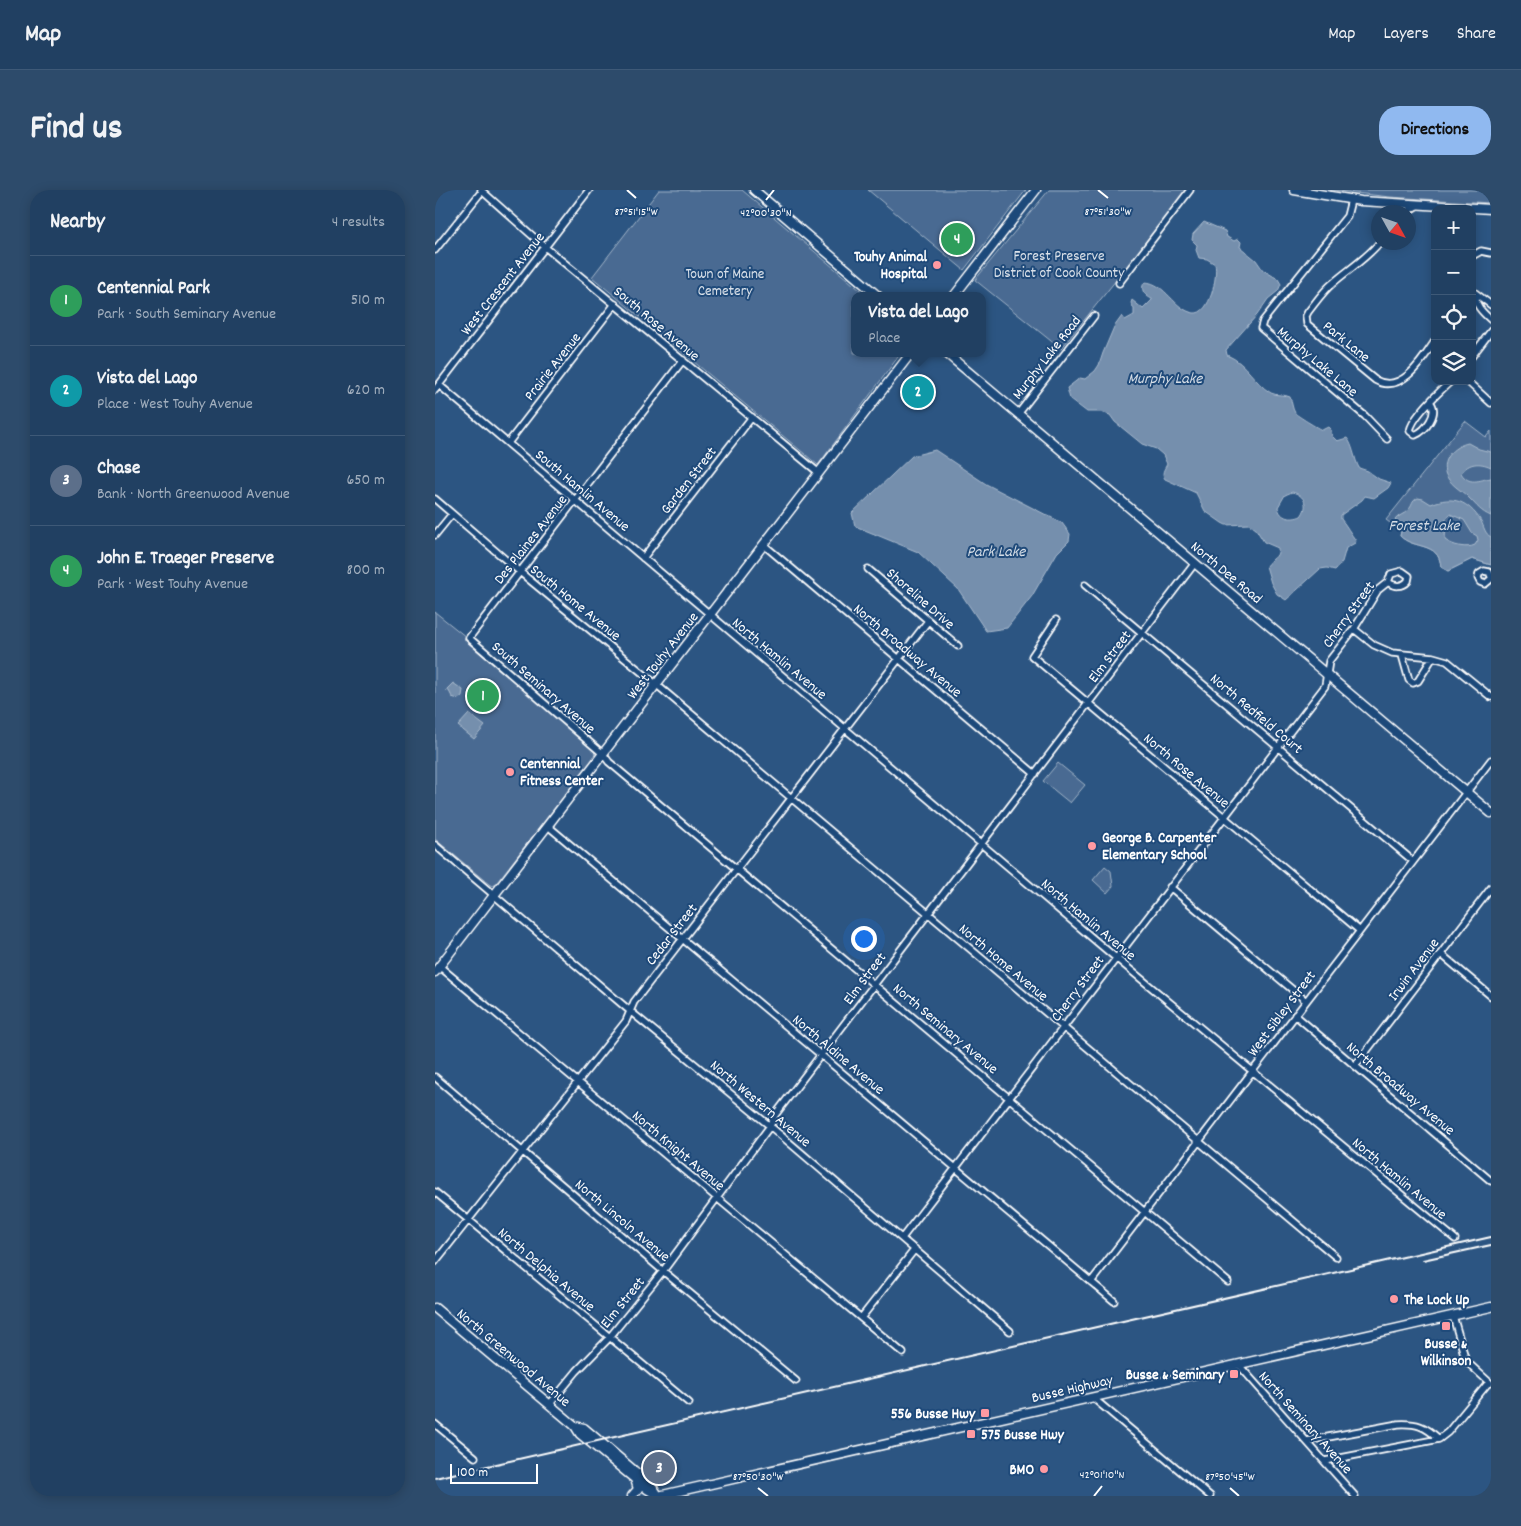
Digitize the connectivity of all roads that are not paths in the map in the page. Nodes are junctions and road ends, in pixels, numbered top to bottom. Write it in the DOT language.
graph roads {
  1 [pos="481,190"];
  2 [pos="589,190"];
  3 [pos="754,190"];
  4 [pos="1036,190"];
  5 [pos="1190,190"];
  6 [pos="1294,190"];
  7 [pos="1351,200"];
  8 [pos="1393,203"];
  9 [pos="1418,205"];
  10 [pos="1491,209"];
  11 [pos="545,246"];
  12 [pos="435,250"];
  13 [pos="1373,250"];
  14 [pos="1491,253"];
  15 [pos="1476,254"];
  16 [pos="1119,283"];
  17 [pos="873,292"];
  18 [pos="957,292"];
  19 [pos="1476,294"];
  20 [pos="1474,295"];
  21 [pos="615,304"];
  22 [pos="1491,305"];
  23 [pos="1094,316"];
  24 [pos="1491,320"];
  25 [pos="1491,331"];
  26 [pos="1431,347"];
  27 [pos="1476,351"];
  28 [pos="908,357"];
  29 [pos="951,357"];
  30 [pos="683,360"];
  31 [pos="1447,385"];
  32 [pos="1471,385"];
  33 [pos="437,388"];
  34 [pos="1429,402"];
  35 [pos="1491,403"];
  36 [pos="1018,414"];
  37 [pos="752,417"];
  38 [pos="1387,439"];
  39 [pos="508,443"];
  40 [pos="819,473"];
  41 [pos="435,499"];
  42 [pos="576,502"];
  43 [pos="452,514"];
  44 [pos="435,535"];
  45 [pos="764,545"];
  46 [pos="643,558"];
  47 [pos="1195,563"];
  48 [pos="869,569"];
  49 [pos="520,572"];
  50 [pos="1388,582"];
  51 [pos="1085,585"];
  52 [pos="710,615"];
  53 [pos="1056,620"];
  54 [pos="929,621"];
  55 [pos="1354,629"];
  56 [pos="1142,633"];
  57 [pos="469,638"];
  58 [pos="958,646"];
  59 [pos="1402,655"];
  60 [pos="1433,657"];
  61 [pos="900,660"];
  62 [pos="1327,674"];
  63 [pos="657,685"];
  64 [pos="1491,696"];
  65 [pos="1089,703"];
  66 [pos="845,729"];
  67 [pos="1278,747"];
  68 [pos="603,754"];
  69 [pos="1491,760"];
  70 [pos="1035,774"];
  71 [pos="1467,792"];
  72 [pos="792,800"];
  73 [pos="1491,812"];
  74 [pos="1224,818"];
  75 [pos="548,826"];
  76 [pos="982,844"];
  77 [pos="435,845"];
  78 [pos="1413,861"];
  79 [pos="738,870"];
  80 [pos="1170,887"];
  81 [pos="1491,888"];
  82 [pos="495,896"];
  83 [pos="928,914"];
  84 [pos="1360,931"];
  85 [pos="683,940"];
  86 [pos="1441,954"];
  87 [pos="1116,958"];
  88 [pos="437,969"];
  89 [pos="875,985"];
  90 [pos="1491,996"];
  91 [pos="1306,1001"];
  92 [pos="630,1011"];
  93 [pos="1295,1015"];
  94 [pos="1063,1028"];
  95 [pos="821,1055"];
  96 [pos="1355,1066"];
  97 [pos="1252,1072"];
  98 [pos="435,1077"];
  99 [pos="578,1081"];
  100 [pos="1009,1097"];
  101 [pos="770,1126"];
  102 [pos="1199,1141"];
  103 [pos="523,1151"];
  104 [pos="956,1168"];
  105 [pos="1491,1181"];
  106 [pos="435,1192"];
  107 [pos="718,1198"];
  108 [pos="1145,1212"];
  109 [pos="468,1220"];
  110 [pos="902,1238"];
  111 [pos="1455,1239"];
  112 [pos="915,1249"];
  113 [pos="1336,1257"];
  114 [pos="435,1262"];
  115 [pos="663,1271"];
  116 [pos="1091,1282"];
  117 [pos="1228,1282"];
  118 [pos="1114,1301"];
  119 [pos="1491,1307"];
  120 [pos="435,1308"];
  121 [pos="1453,1316"];
  122 [pos="861,1318"];
  123 [pos="1010,1331"];
  124 [pos="609,1338"];
  125 [pos="903,1353"];
  126 [pos="1238,1364"];
  127 [pos="796,1381"];
  128 [pos="1490,1383"];
  129 [pos="1092,1398"];
  130 [pos="689,1403"];
  131 [pos="549,1405"];
  132 [pos="435,1424"];
  133 [pos="575,1426"];
  134 [pos="1439,1439"];
  135 [pos="1307,1441"];
  136 [pos="475,1458"];
  137 [pos="1325,1461"];
  138 [pos="635,1480"];
  139 [pos="700,1486"];
  140 [pos="632,1496"];
  141 [pos="659,1496"];
  142 [pos="689,1496"];
  143 [pos="1210,1496"];
  144 [pos="1355,1496"];
  1 -- 11 [label="street, South Rose Avenue"];
  1 -- 12 [label="street"];
  2 -- 11 [label="street, West Crescent Avenue"];
  3 -- 17 [label="main road"];
  4 -- 18 [label="main road"];
  5 -- 16 [label="street"];
  6 -- 7 [label="main road"];
  7 -- 8 [label="main road"];
  7 -- 38 [label="street, Murphy Lake Lane"];
  8 -- 9 [label="main road"];
  9 -- 10 [label="main road"];
  11 -- 21 [label="street, South Rose Avenue"];
  11 -- 33 [label="street, West Crescent Avenue"];
  13 -- 26 [label="street, Park Lane"];
  14 -- 15 [label="street"];
  19 -- 22 [label="street"];
  20 -- 24 [label="street"];
  21 -- 30 [label="street, South Rose Avenue"];
  21 -- 39 [label="street, Prairie Avenue"];
  23 -- 36 [label="street, Murphy Lake Road"];
  25 -- 27 [label="street"];
  28 -- 40 [label="main road, West Touhy Avenue"];
  29 -- 36 [label="main road, North Dee Road"];
  30 -- 37 [label="street, South Rose Avenue"];
  30 -- 42 [label="street, Des Plaines Avenue"];
  31 -- 34 [label="street"];
  32 -- 35 [label="street"];
  33 -- 39 [label="street, South Hamlin Avenue"];
  34 -- 34 [label="street"];
  36 -- 47 [label="main road, North Dee Road"];
  37 -- 40 [label="street, South Rose Avenue"];
  37 -- 46 [label="street, Garden Street"];
  39 -- 42 [label="street, South Hamlin Avenue"];
  40 -- 45 [label="main road, West Touhy Avenue"];
  41 -- 43 [label="street, South Home Avenue"];
  42 -- 46 [label="street, South Hamlin Avenue"];
  42 -- 49 [label="street, Des Plaines Avenue"];
  43 -- 44 [label="street"];
  43 -- 49 [label="street, South Home Avenue"];
  45 -- 52 [label="main road, West Touhy Avenue"];
  45 -- 61 [label="street, North Broadway Avenue"];
  46 -- 52 [label="street, South Hamlin Avenue"];
  47 -- 56 [label="street, Elm Street"];
  47 -- 62 [label="main road, North Dee Road"];
  48 -- 54 [label="street, Shoreline Drive"];
  49 -- 57 [label="street, Des Plaines Avenue"];
  49 -- 63 [label="street, South Home Avenue"];
  50 -- 55 [label="street, Cherry Street"];
  51 -- 56 [label="street, North Redfield Court"];
  52 -- 63 [label="main road, West Touhy Avenue"];
  52 -- 66 [label="street, North Hamlin Avenue"];
  53 -- 65 [label="street, North Rose Avenue"];
  54 -- 58 [label="street, Shoreline Drive"];
  54 -- 61 [label="street, Cedar Street"];
  55 -- 59 [label="street"];
  55 -- 62 [label="street, Cherry Street"];
  56 -- 65 [label="street, Elm Street"];
  56 -- 67 [label="street, North Redfield Court"];
  57 -- 68 [label="street, South Seminary Avenue"];
  59 -- 60 [label="street"];
  59 -- 60 [label="street"];
  60 -- 64 [label="street"];
  61 -- 66 [label="street, Cedar Street"];
  61 -- 70 [label="street, North Broadway Avenue"];
  62 -- 67 [label="street, Cherry Street"];
  62 -- 71 [label="main road, North Dee Road"];
  63 -- 68 [label="main road, West Touhy Avenue"];
  63 -- 72 [label="street, North Home Avenue"];
  65 -- 70 [label="street, Elm Street"];
  65 -- 74 [label="street, North Rose Avenue"];
  66 -- 72 [label="street, Cedar Street"];
  66 -- 76 [label="street, North Hamlin Avenue"];
  67 -- 74 [label="street, Cherry Street"];
  67 -- 78 [label="street, North Redfield Court"];
  68 -- 75 [label="main road, West Touhy Avenue"];
  68 -- 79 [label="street, North Seminary Avenue"];
  69 -- 71 [label="street, West Sibley Street"];
  70 -- 76 [label="street, Elm Street"];
  71 -- 73 [label="main road, North Dee Road"];
  71 -- 78 [label="street, West Sibley Street"];
  72 -- 79 [label="street, Cedar Street"];
  72 -- 83 [label="street, North Home Avenue"];
  74 -- 80 [label="street, Cherry Street"];
  74 -- 84 [label="street, North Rose Avenue"];
  75 -- 82 [label="main road, West Touhy Avenue"];
  75 -- 85 [label="street, North Aldine Avenue"];
  76 -- 83 [label="street, Elm Street"];
  76 -- 87 [label="street, North Hamlin Avenue"];
  77 -- 82 [label="street, North Western Avenue"];
  78 -- 84 [label="street, West Sibley Street"];
  79 -- 85 [label="street, Cedar Street"];
  79 -- 89 [label="street, North Seminary Avenue"];
  80 -- 87 [label="street, Cherry Street"];
  80 -- 91 [label="street"];
  81 -- 86 [label="street, Irwin Avenue"];
  82 -- 88 [label="main road, West Touhy Avenue"];
  82 -- 92 [label="street, North Western Avenue"];
  83 -- 89 [label="street, Elm Street"];
  83 -- 94 [label="street, North Home Avenue"];
  84 -- 91 [label="street, West Sibley Street"];
  85 -- 92 [label="street, Cedar Street"];
  85 -- 95 [label="street, North Aldine Avenue"];
  86 -- 90 [label="street"];
  86 -- 96 [label="street, Irwin Avenue"];
  87 -- 94 [label="street, Cherry Street"];
  87 -- 97 [label="street, North Hamlin Avenue"];
  88 -- 99 [label="street, North Knight Avenue"];
  89 -- 95 [label="street, Elm Street"];
  89 -- 100 [label="street, North Seminary Avenue"];
  91 -- 93 [label="street, West Sibley Street"];
  92 -- 99 [label="street, Cedar Street"];
  92 -- 101 [label="street, North Western Avenue"];
  93 -- 96 [label="street, North Broadway Avenue"];
  93 -- 97 [label="street, West Sibley Street"];
  94 -- 100 [label="street, Cherry Street"];
  94 -- 102 [label="street, North Home Avenue"];
  95 -- 101 [label="street, Elm Street"];
  95 -- 104 [label="street, North Aldine Avenue"];
  96 -- 105 [label="street, North Broadway Avenue"];
  97 -- 102 [label="street, West Sibley Street"];
  97 -- 111 [label="street, North Hamlin Avenue"];
  98 -- 103 [label="street, North Lincoln Avenue"];
  99 -- 103 [label="street, Cedar Street"];
  99 -- 107 [label="street, North Knight Avenue"];
  100 -- 104 [label="street, Cherry Street"];
  100 -- 108 [label="street, North Seminary Avenue"];
  101 -- 107 [label="street, Elm Street"];
  101 -- 110 [label="street, North Western Avenue"];
  102 -- 108 [label="street, West Sibley Street"];
  102 -- 113 [label="street, North Home Avenue"];
  103 -- 109 [label="street, Cedar Street"];
  103 -- 115 [label="street, North Lincoln Avenue"];
  104 -- 110 [label="street, Cherry Street"];
  104 -- 116 [label="street, North Aldine Avenue"];
  106 -- 109 [label="street, North Delphia Avenue"];
  107 -- 115 [label="street, Elm Street"];
  107 -- 122 [label="street, North Knight Avenue"];
  108 -- 116 [label="street, West Sibley Street"];
  108 -- 117 [label="street, North Seminary Avenue"];
  109 -- 114 [label="street, Cedar Street"];
  109 -- 124 [label="street, North Delphia Avenue"];
  110 -- 112 [label="street, North Western Avenue"];
  112 -- 122 [label="street"];
  112 -- 123 [label="street, North Western Avenue"];
  115 -- 124 [label="street, Elm Street"];
  115 -- 127 [label="street, North Lincoln Avenue"];
  116 -- 118 [label="street, North Aldine Avenue"];
  119 -- 121 [label="main road, Busse Highway"];
  120 -- 131 [label="main road, North Greenwood Avenue"];
  121 -- 126 [label="main road, Busse Highway"];
  121 -- 128 [label="street"];
  122 -- 125 [label="street, North Knight Avenue"];
  124 -- 130 [label="street, North Delphia Avenue"];
  124 -- 131 [label="street, Elm Street"];
  126 -- 129 [label="main road, Busse Highway"];
  126 -- 135 [label="street, North Seminary Avenue"];
  128 -- 134 [label="street"];
  129 -- 139 [label="main road, Busse Highway"];
  129 -- 143 [label="street"];
  131 -- 133 [label="main road, North Greenwood Avenue"];
  132 -- 136 [label="street"];
  133 -- 138 [label="main road, North Greenwood Avenue"];
  133 -- 141 [label="main road, North Greenwood Avenue"];
  134 -- 135 [label="street"];
  134 -- 137 [label="street"];
  135 -- 137 [label="street, North Seminary Avenue"];
  137 -- 144 [label="street, North Seminary Avenue"];
  138 -- 140 [label="main road"];
  138 -- 141 [label="main road, North Greenwood Avenue"];
  139 -- 141 [label="main road, Busse Highway"];
  139 -- 142 [label="main road"];
}
